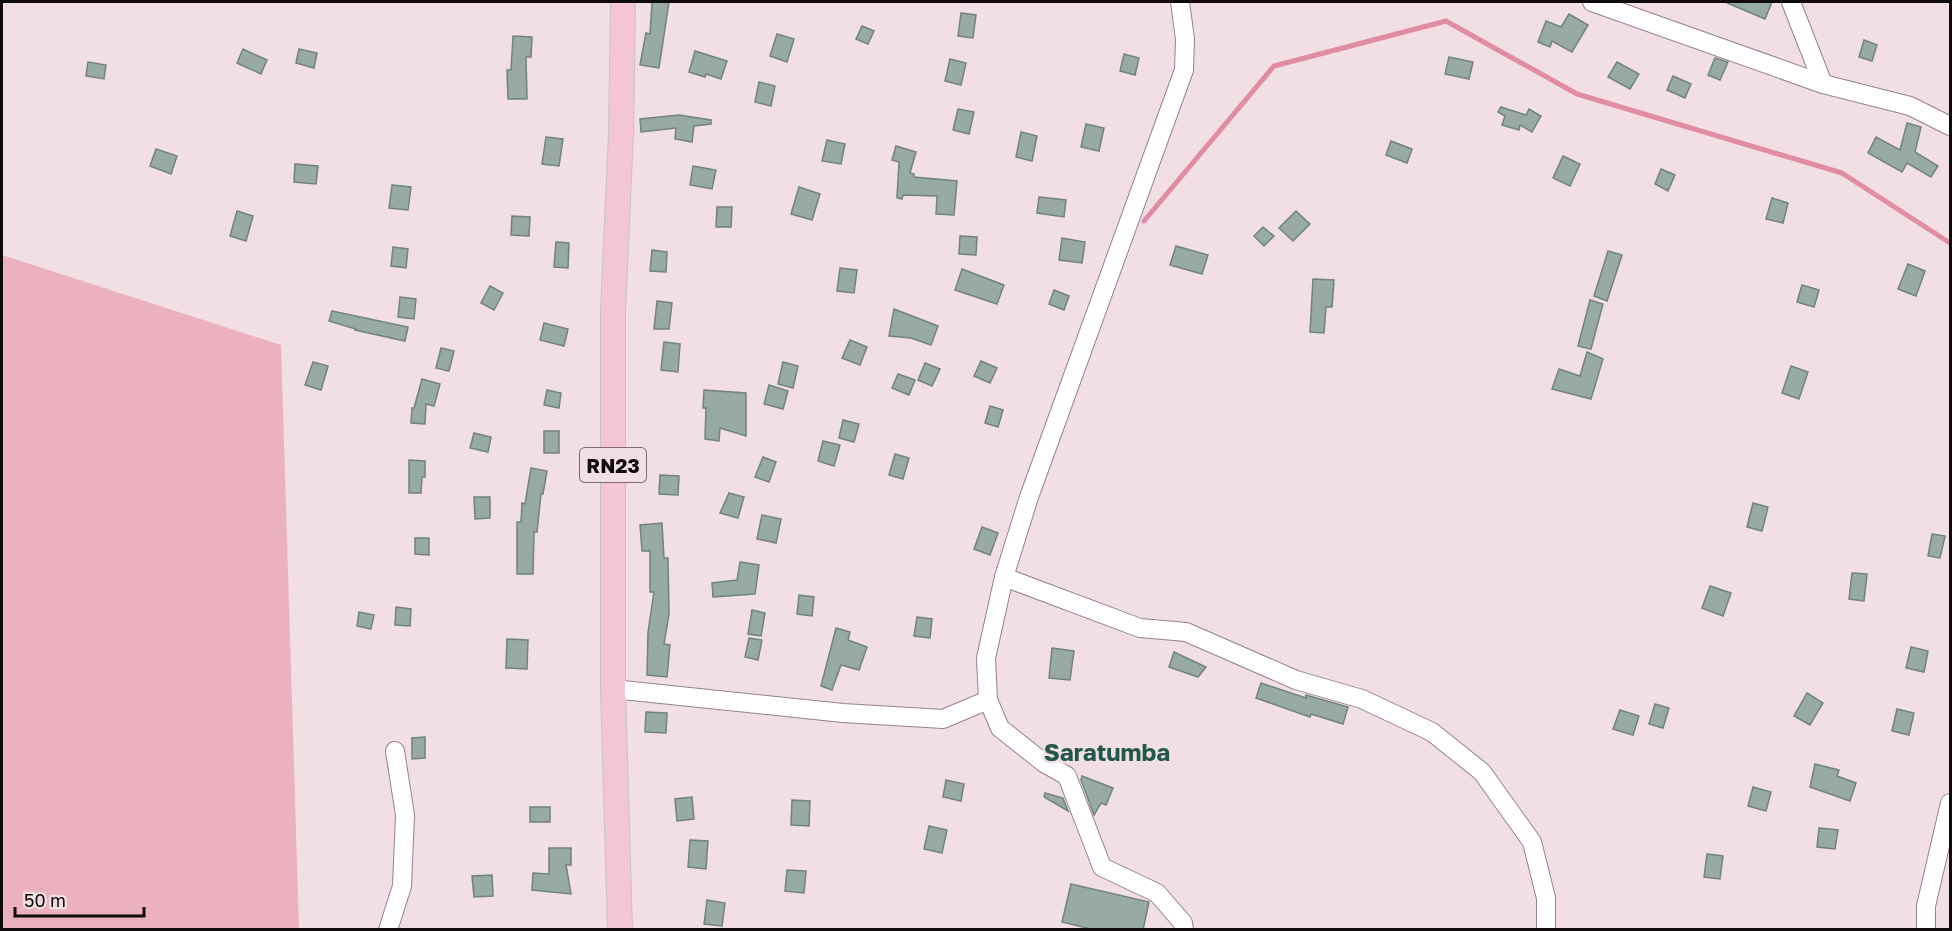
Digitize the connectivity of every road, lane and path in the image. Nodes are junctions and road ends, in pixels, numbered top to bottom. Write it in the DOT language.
graph roads {
  1 [pos="623,2"];
  2 [pos="1180,2"];
  3 [pos="1592,2"];
  4 [pos="1791,2"];
  5 [pos="1823,84"];
  6 [pos="1950,126"];
  7 [pos="1004,576"];
  8 [pos="613,689"];
  9 [pos="988,700"];
  10 [pos="395,751"];
  11 [pos="1950,803"];
  12 [pos="388,930"];
  13 [pos="620,930"];
  14 [pos="1184,930"];
  15 [pos="1546,930"];
  16 [pos="1926,930"];
  1 -- 8 [label="main road, RN23"];
  2 -- 7 [label="street"];
  3 -- 5 [label="street"];
  4 -- 5 [label="street"];
  5 -- 6 [label="street"];
  7 -- 9 [label="street"];
  7 -- 15 [label="street"];
  8 -- 9 [label="street"];
  8 -- 13 [label="main road, RN23"];
  9 -- 14 [label="street"];
  10 -- 12 [label="street"];
  11 -- 16 [label="street"];
}
